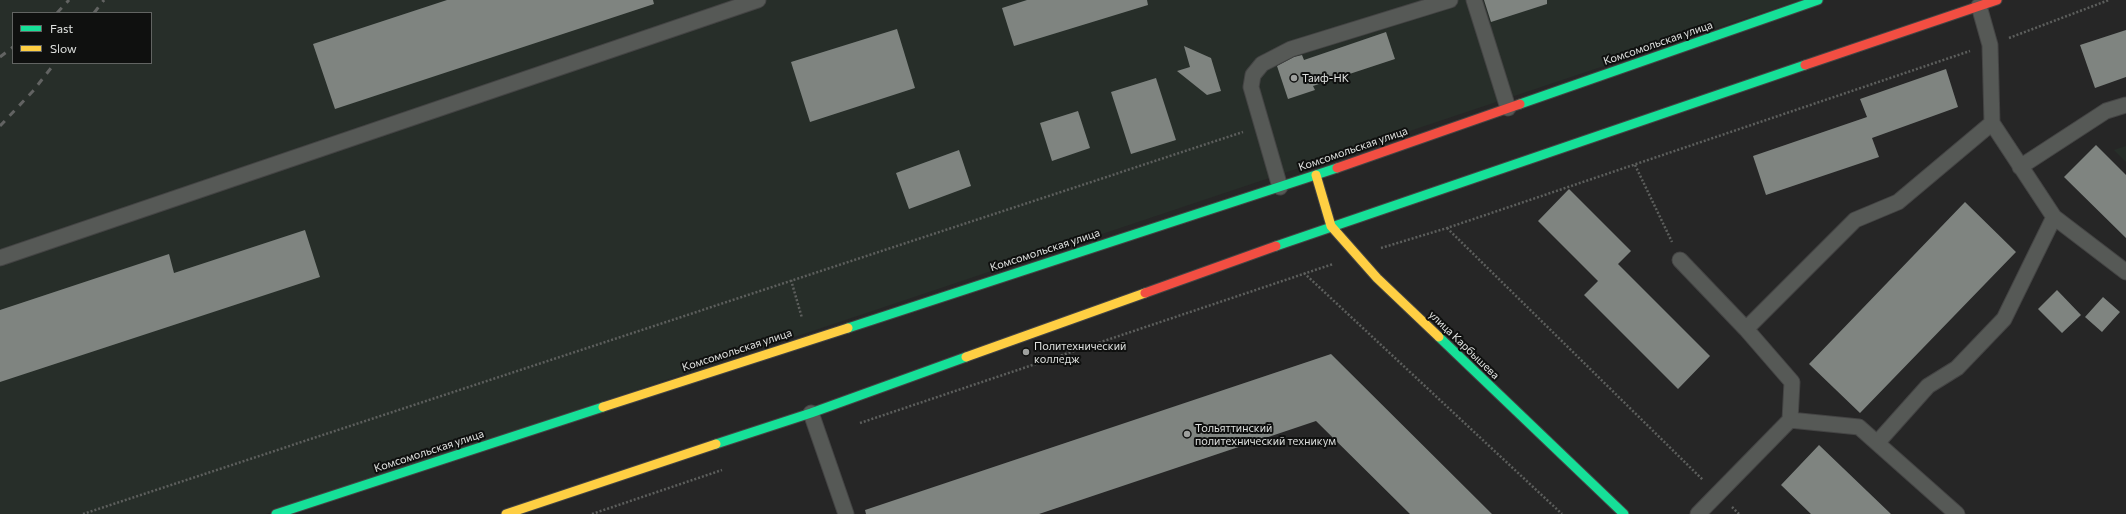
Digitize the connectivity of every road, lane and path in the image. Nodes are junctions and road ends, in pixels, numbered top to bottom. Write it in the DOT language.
graph roads {
  1 [pos="758,0"];
  2 [pos="1450,0"];
  3 [pos="1474,0"];
  4 [pos="1818,0"];
  5 [pos="1998,0"];
  6 [pos="2109,0"];
  7 [pos="1978,3"];
  8 [pos="1990,45"];
  9 [pos="2126,105"];
  10 [pos="1508,108"];
  11 [pos="1992,123"];
  12 [pos="1262,126"];
  13 [pos="1635,164"];
  14 [pos="2020,167"];
  15 [pos="1316,175"];
  16 [pos="1280,187"];
  17 [pos="2054,217"];
  18 [pos="1331,226"];
  19 [pos="1447,228"];
  20 [pos="1357,255"];
  21 [pos="0,258"];
  22 [pos="1680,260"];
  23 [pos="2126,272"];
  24 [pos="1304,273"];
  25 [pos="791,280"];
  26 [pos="803,321"];
  27 [pos="1746,329"];
  28 [pos="811,412"];
  29 [pos="1790,420"];
  30 [pos="855,424"];
  31 [pos="1877,443"];
  32 [pos="725,469"];
  33 [pos="1717,493"];
  34 [pos="83,514"];
  35 [pos="276,514"];
  36 [pos="506,514"];
  37 [pos="592,514"];
  38 [pos="846,514"];
  39 [pos="1562,514"];
  40 [pos="1624,514"];
  41 [pos="1698,514"];
  42 [pos="1739,514"];
  43 [pos="1957,514"];
  1 -- 21 [label="lane"];
  2 -- 12 [label="lane"];
  3 -- 10 [label="lane"];
  4 -- 10 [label="main road, Комсомольская улица"];
  5 -- 7 [label="main road"];
  6 -- 8 [label="path"];
  7 -- 8 [label="lane"];
  7 -- 18 [label="main road"];
  8 -- 11 [label="lane"];
  8 -- 13 [label="path"];
  9 -- 14 [label="lane"];
  10 -- 15 [label="main road, Комсомольская улица"];
  11 -- 14 [label="lane"];
  11 -- 27 [label="lane"];
  12 -- 16 [label="lane"];
  12 -- 25 [label="path"];
  13 -- 19 [label="path"];
  13 -- 22 [label="path"];
  14 -- 17 [label="lane"];
  15 -- 16 [label="main road, Комсомольская улица"];
  15 -- 18 [label="main road, улица Карбышева"];
  16 -- 35 [label="main road, Комсомольская улица"];
  17 -- 23 [label="lane"];
  17 -- 31 [label="lane"];
  18 -- 20 [label="main road, улица Карбышева"];
  18 -- 28 [label="main road"];
  19 -- 20 [label="path"];
  19 -- 33 [label="path"];
  20 -- 24 [label="path"];
  20 -- 40 [label="main road, улица Карбышева"];
  22 -- 27 [label="lane"];
  24 -- 30 [label="path"];
  24 -- 39 [label="path"];
  25 -- 26 [label="path"];
  25 -- 34 [label="path"];
  27 -- 29 [label="lane"];
  28 -- 36 [label="main road"];
  28 -- 38 [label="lane"];
  29 -- 31 [label="lane"];
  29 -- 33 [label="lane"];
  31 -- 43 [label="lane"];
  32 -- 37 [label="path"];
  33 -- 41 [label="lane"];
  33 -- 42 [label="path"];
}
